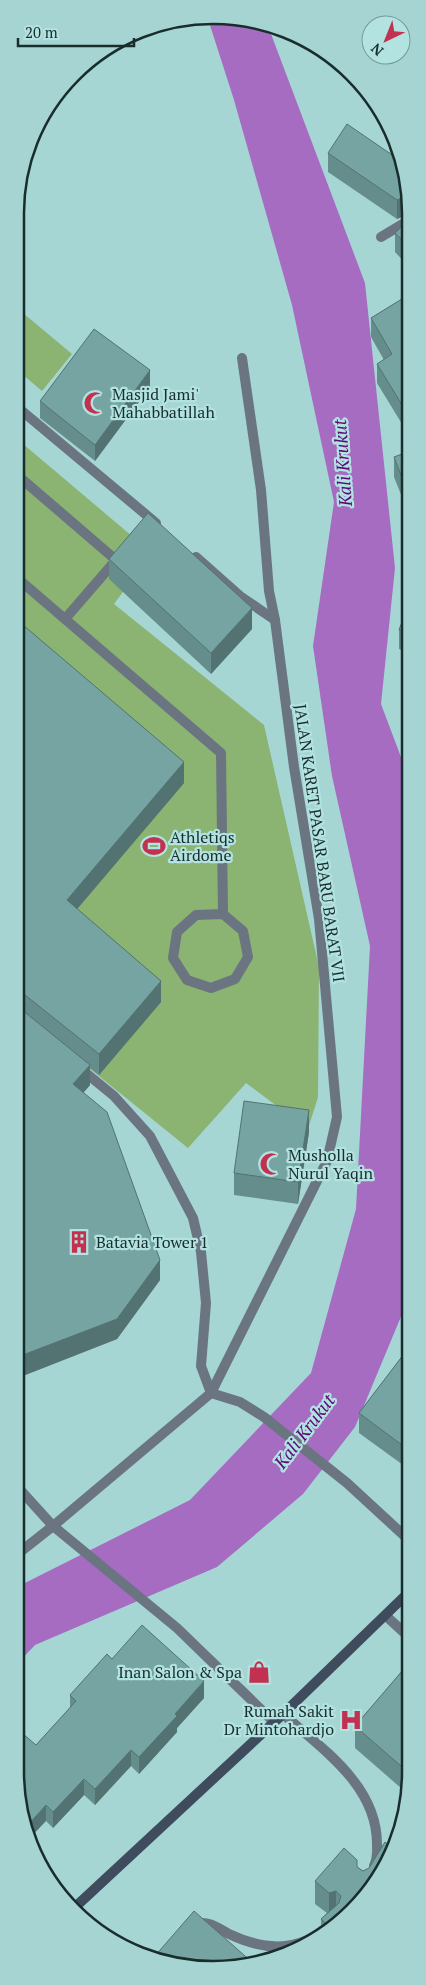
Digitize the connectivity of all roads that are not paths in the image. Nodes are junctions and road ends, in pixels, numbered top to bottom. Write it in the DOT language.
graph roads {
  1 [pos="402,224"];
  2 [pos="381,237"];
  3 [pos="242,358"];
  4 [pos="24,413"];
  5 [pos="24,481"];
  6 [pos="163,529"];
  7 [pos="184,547"];
  8 [pos="24,584"];
  9 [pos="65,619"];
  10 [pos="275,620"];
  11 [pos="223,914"];
  12 [pos="69,1060"];
  13 [pos="211,1393"];
  14 [pos="24,1494"];
  15 [pos="53,1526"];
  16 [pos="402,1535"];
  17 [pos="24,1549"];
  18 [pos="402,1600"];
  19 [pos="386,1616"];
  20 [pos="402,1630"];
  21 [pos="283,1714"];
  22 [pos="274,1722"];
  23 [pos="370,1873"];
  24 [pos="78,1905"];
  25 [pos="188,1927"];
  26 [pos="290,1945"];
  1 -- 2 [label="street"];
  3 -- 10 [label="street, JALAN KARET PASAR BARU BARAT VII"];
  4 -- 6 [label="street"];
  5 -- 9 [label="street"];
  7 -- 10 [label="street"];
  8 -- 9 [label="street"];
  9 -- 11 [label="street"];
  10 -- 13 [label="street, JALAN KARET PASAR BARU BARAT VII"];
  11 -- 11 [label="street"];
  12 -- 13 [label="street"];
  13 -- 15 [label="street, JALAN KARET PASAR BARU BARAT VII"];
  13 -- 16 [label="street"];
  14 -- 15 [label="street"];
  15 -- 17 [label="street, JALAN KARET PASAR BARU BARAT VII"];
  15 -- 22 [label="street"];
  18 -- 19 [label="street"];
  19 -- 20 [label="street"];
  19 -- 21 [label="street"];
  21 -- 22 [label="street"];
  21 -- 23 [label="street"];
  22 -- 24 [label="street"];
  25 -- 26 [label="street"];
}
